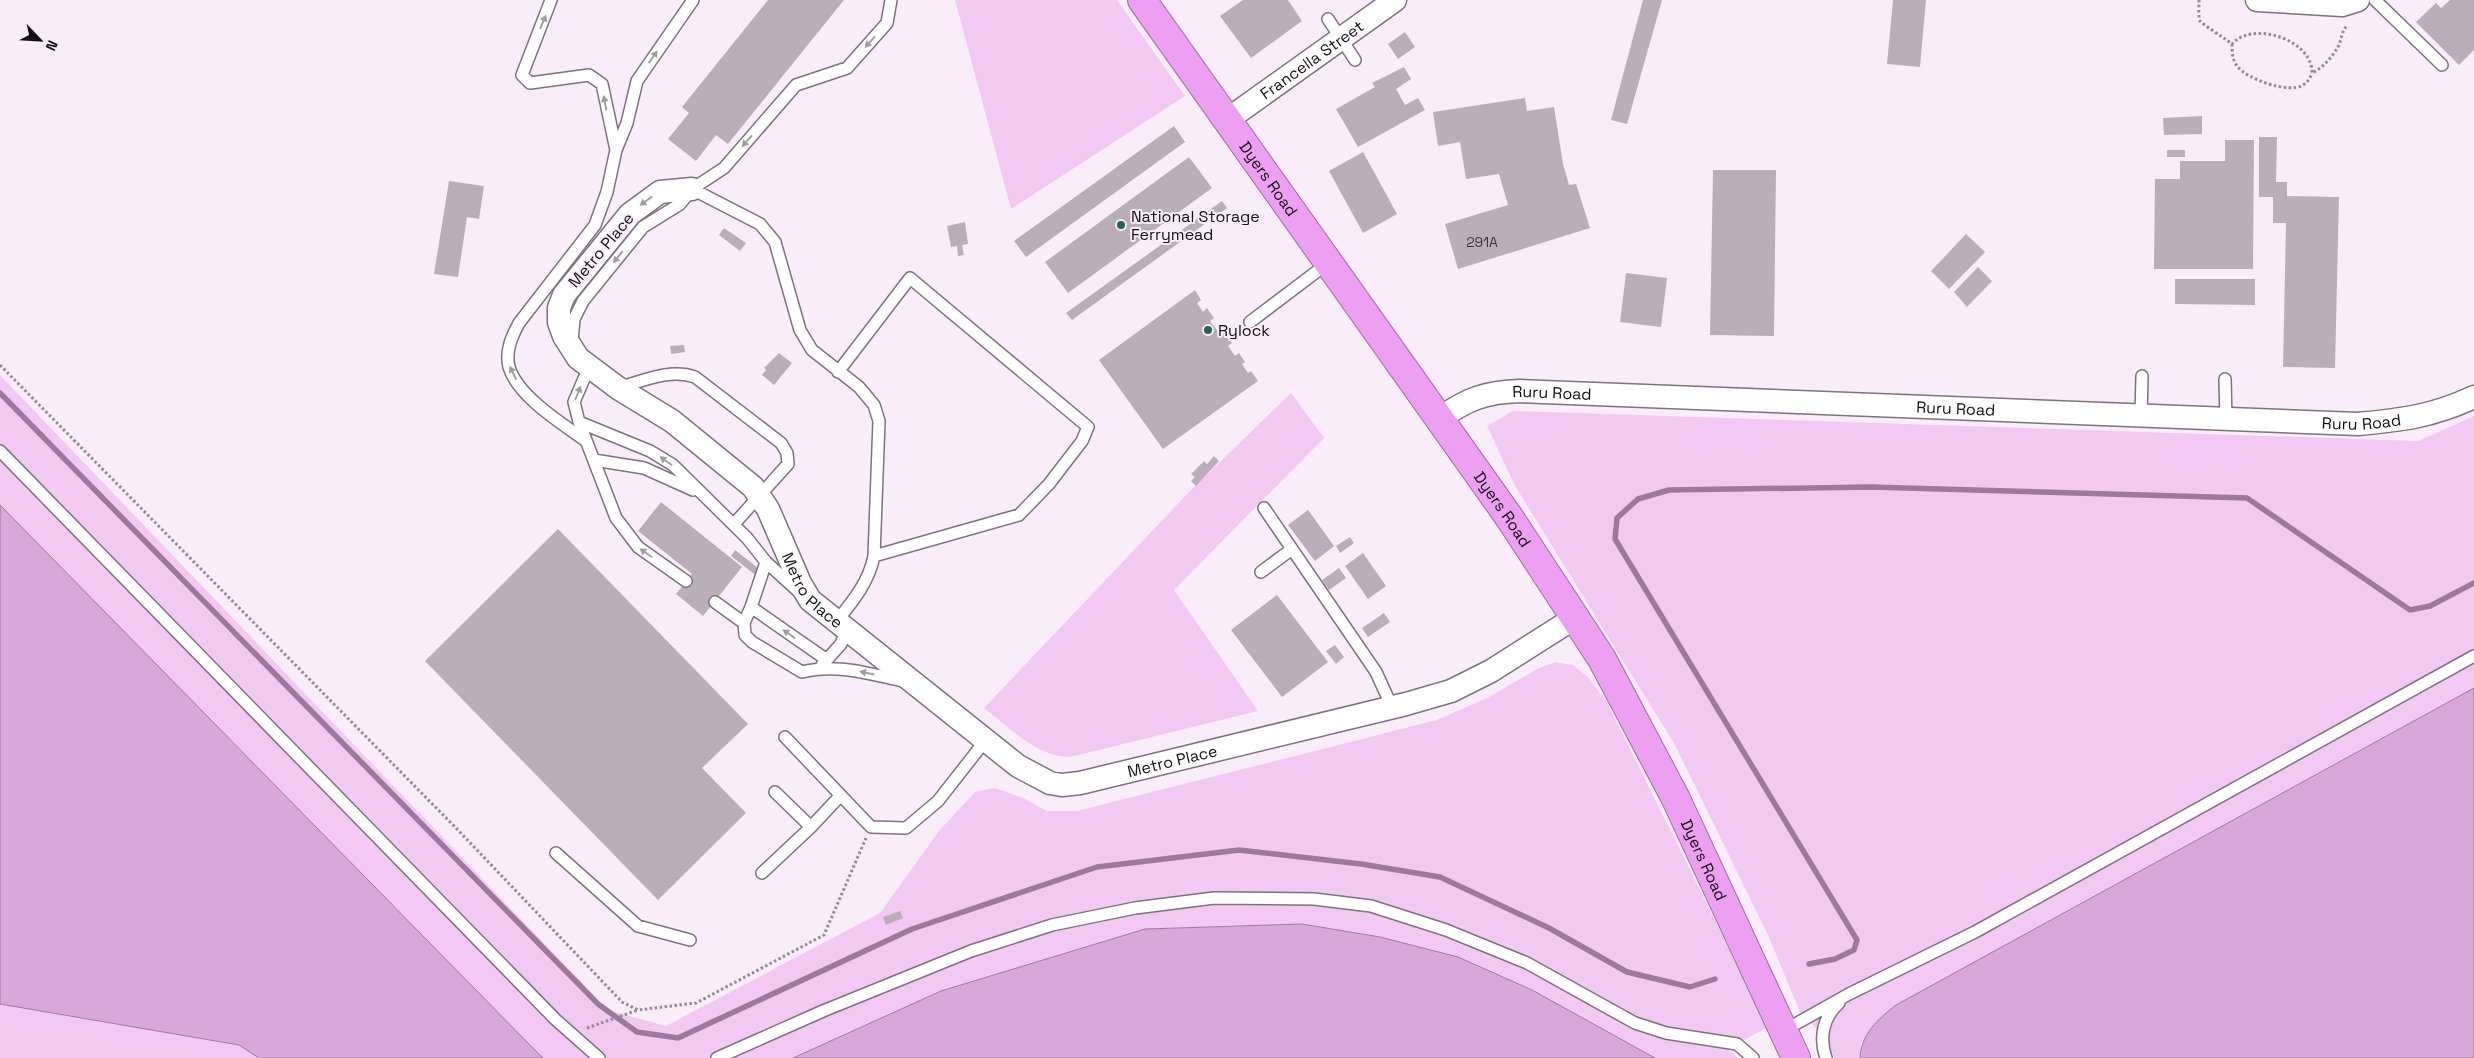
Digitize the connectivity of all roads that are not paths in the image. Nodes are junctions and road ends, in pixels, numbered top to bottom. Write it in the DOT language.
graph roads {
  1 [pos="551,0"];
  2 [pos="693,0"];
  3 [pos="891,0"];
  4 [pos="1142,0"];
  5 [pos="1396,0"];
  6 [pos="2257,0"];
  7 [pos="2363,0"];
  8 [pos="2286,1"];
  9 [pos="1328,19"];
  10 [pos="1340,40"];
  11 [pos="1355,60"];
  12 [pos="2442,65"];
  13 [pos="1227,120"];
  14 [pos="616,150"];
  15 [pos="692,189"];
  16 [pos="1328,263"];
  17 [pos="1250,322"];
  18 [pos="584,363"];
  19 [pos="838,372"];
  20 [pos="2142,376"];
  21 [pos="2225,378"];
  22 [pos="618,388"];
  23 [pos="2474,397"];
  24 [pos="2141,417"];
  25 [pos="1440,418"];
  26 [pos="2226,420"];
  27 [pos="579,422"];
  28 [pos="586,441"];
  29 [pos="0,451"];
  30 [pos="594,460"];
  31 [pos="701,494"];
  32 [pos="760,496"];
  33 [pos="1264,508"];
  34 [pos="734,524"];
  35 [pos="1292,549"];
  36 [pos="874,556"];
  37 [pos="766,562"];
  38 [pos="1261,572"];
  39 [pos="686,581"];
  40 [pos="810,600"];
  41 [pos="715,602"];
  42 [pos="751,607"];
  43 [pos="1576,617"];
  44 [pos="744,623"];
  45 [pos="841,626"];
  46 [pos="2474,656"];
  47 [pos="824,664"];
  48 [pos="915,684"];
  49 [pos="1392,707"];
  50 [pos="785,737"];
  51 [pos="985,741"];
  52 [pos="775,792"];
  53 [pos="840,796"];
  54 [pos="810,827"];
  55 [pos="556,853"];
  56 [pos="762,873"];
  57 [pos="690,940"];
  58 [pos="1849,994"];
  59 [pos="1784,1030"];
  60 [pos="599,1058"];
  61 [pos="717,1058"];
  62 [pos="1753,1058"];
  63 [pos="1796,1058"];
  64 [pos="1826,1058"];
  14 -- 1 [label="lane, one-way"];
  14 -- 2 [label="lane, one-way"];
  3 -- 15 [label="lane, Metro Place, one-way"];
  4 -- 13 [label="highway, Dyers Road"];
  5 -- 10 [label="street, Francella Street"];
  6 -- 8 [label="street"];
  7 -- 8 [label="street"];
  7 -- 12 [label="lane"];
  9 -- 10 [label="lane"];
  10 -- 11 [label="lane"];
  10 -- 13 [label="street, Francella Street"];
  13 -- 16 [label="highway, Dyers Road"];
  28 -- 14 [label="lane, one-way"];
  15 -- 18 [label="street, Metro Place, one-way"];
  15 -- 19 [label="lane"];
  16 -- 17 [label="lane"];
  16 -- 25 [label="highway, Dyers Road"];
  18 -- 22 [label="street, Metro Place"];
  27 -- 18 [label="lane, one-way"];
  19 -- 36 [label="lane"];
  19 -- 36 [label="lane"];
  20 -- 24 [label="lane"];
  21 -- 26 [label="lane"];
  22 -- 32 [label="street, Metro Place"];
  22 -- 32 [label="lane"];
  23 -- 26 [label="street, Ruru Road"];
  24 -- 25 [label="street, Ruru Road"];
  24 -- 26 [label="street, Ruru Road"];
  25 -- 43 [label="highway, Dyers Road"];
  27 -- 28 [label="lane"];
  31 -- 27 [label="lane, one-way"];
  28 -- 30 [label="lane"];
  29 -- 60 [label="lane"];
  30 -- 31 [label="lane"];
  39 -- 30 [label="lane, one-way"];
  31 -- 34 [label="lane"];
  32 -- 34 [label="lane"];
  32 -- 40 [label="street, Metro Place"];
  33 -- 35 [label="lane"];
  34 -- 37 [label="lane"];
  35 -- 38 [label="lane"];
  35 -- 49 [label="lane"];
  36 -- 45 [label="lane"];
  37 -- 40 [label="lane"];
  37 -- 42 [label="lane"];
  40 -- 45 [label="street, Metro Place"];
  41 -- 44 [label="lane"];
  42 -- 44 [label="lane"];
  47 -- 42 [label="lane, one-way"];
  43 -- 49 [label="street, Metro Place"];
  43 -- 59 [label="highway, Dyers Road"];
  44 -- 47 [label="lane"];
  45 -- 47 [label="lane"];
  45 -- 48 [label="street, Metro Place"];
  46 -- 58 [label="lane"];
  48 -- 47 [label="lane, one-way"];
  48 -- 51 [label="street, Metro Place"];
  49 -- 51 [label="street, Metro Place"];
  50 -- 53 [label="lane"];
  51 -- 53 [label="lane"];
  52 -- 54 [label="lane"];
  53 -- 54 [label="lane"];
  54 -- 56 [label="lane"];
  55 -- 57 [label="lane"];
  58 -- 59 [label="lane"];
  58 -- 64 [label="lane"];
  59 -- 63 [label="highway, Dyers Road"];
  61 -- 62 [label="lane"];
}
